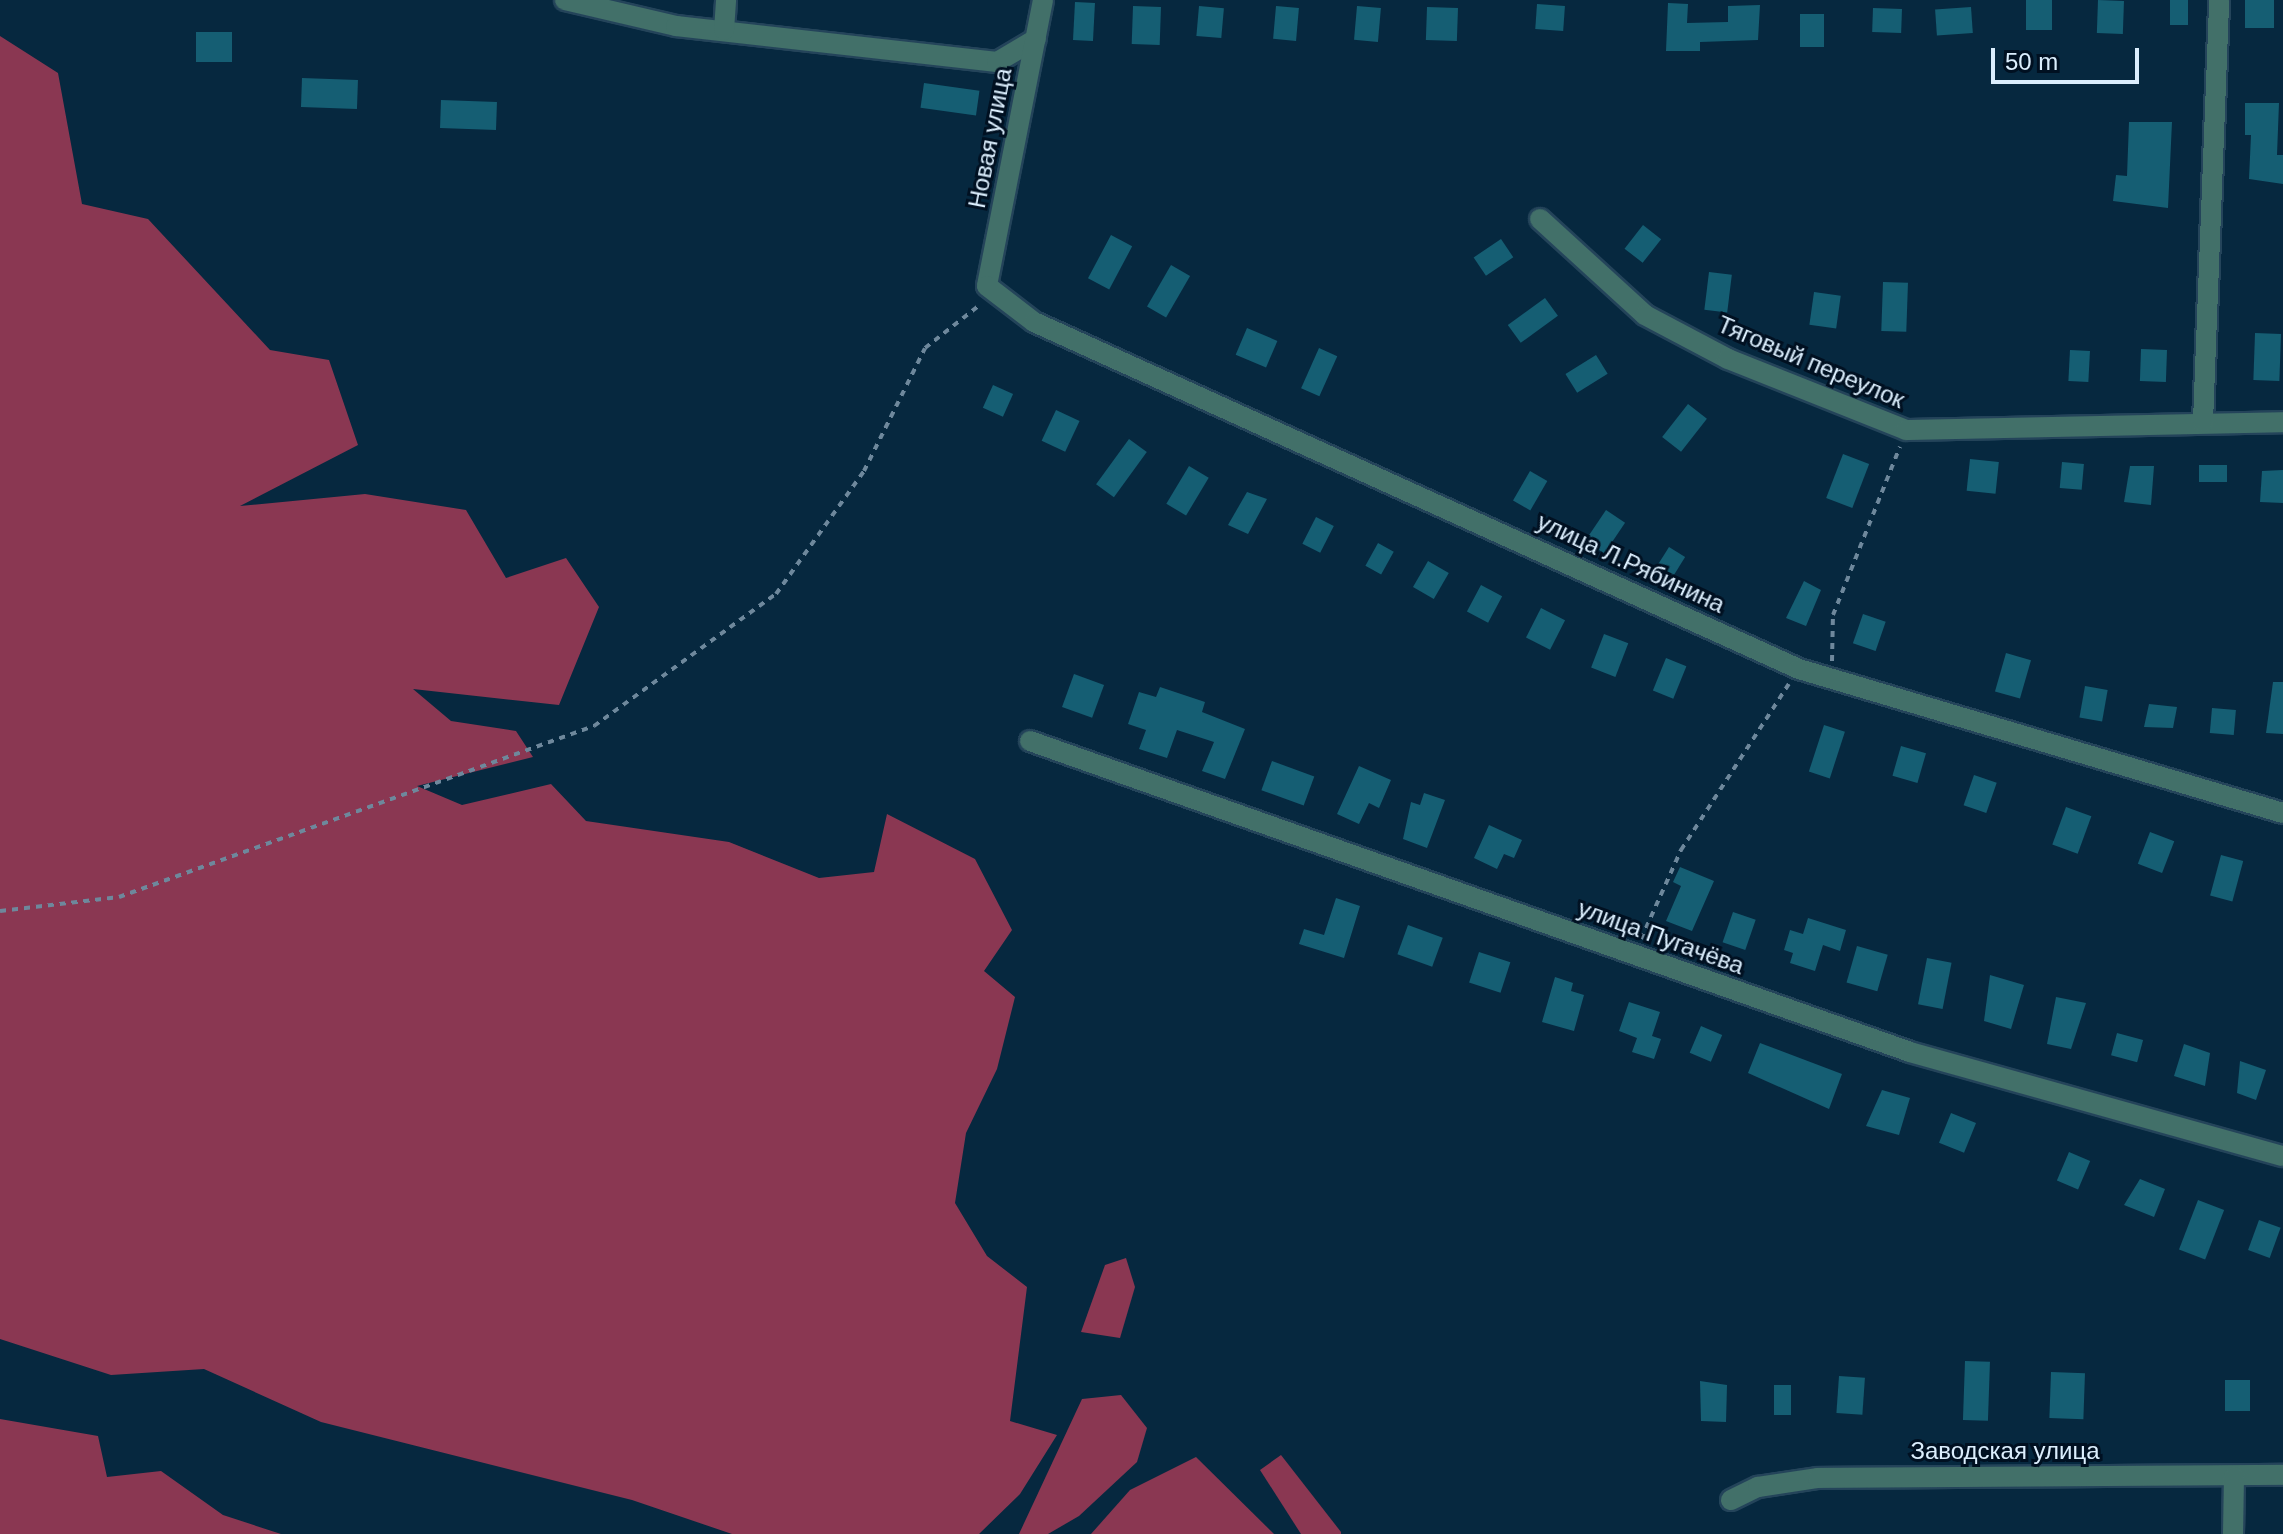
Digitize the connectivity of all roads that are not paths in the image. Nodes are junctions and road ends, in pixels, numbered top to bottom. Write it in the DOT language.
graph roads {
  1 [pos="565,0"];
  2 [pos="726,0"];
  3 [pos="1043,0"];
  4 [pos="2219,0"];
  5 [pos="724,30"];
  6 [pos="1036,39"];
  7 [pos="1540,219"];
  8 [pos="992,289"];
  9 [pos="2203,422"];
  10 [pos="2283,422"];
  11 [pos="1030,741"];
  12 [pos="2283,813"];
  13 [pos="2283,1156"];
  14 [pos="2283,1475"];
  15 [pos="2234,1477"];
  16 [pos="1731,1500"];
  17 [pos="2233,1534"];
  1 -- 5 [label="street"];
  2 -- 5 [label="street"];
  3 -- 6 [label="street, Новая улица"];
  4 -- 9 [label="street"];
  5 -- 6 [label="street"];
  6 -- 8 [label="street, Новая улица"];
  7 -- 9 [label="street, Тяговый переулок"];
  8 -- 12 [label="street, улица Л.Рябинина"];
  9 -- 10 [label="street, Тяговый переулок"];
  11 -- 13 [label="street, улица Пугачёва"];
  14 -- 15 [label="street, Заводская улица"];
  15 -- 16 [label="street, Заводская улица"];
  15 -- 17 [label="street"];
}
